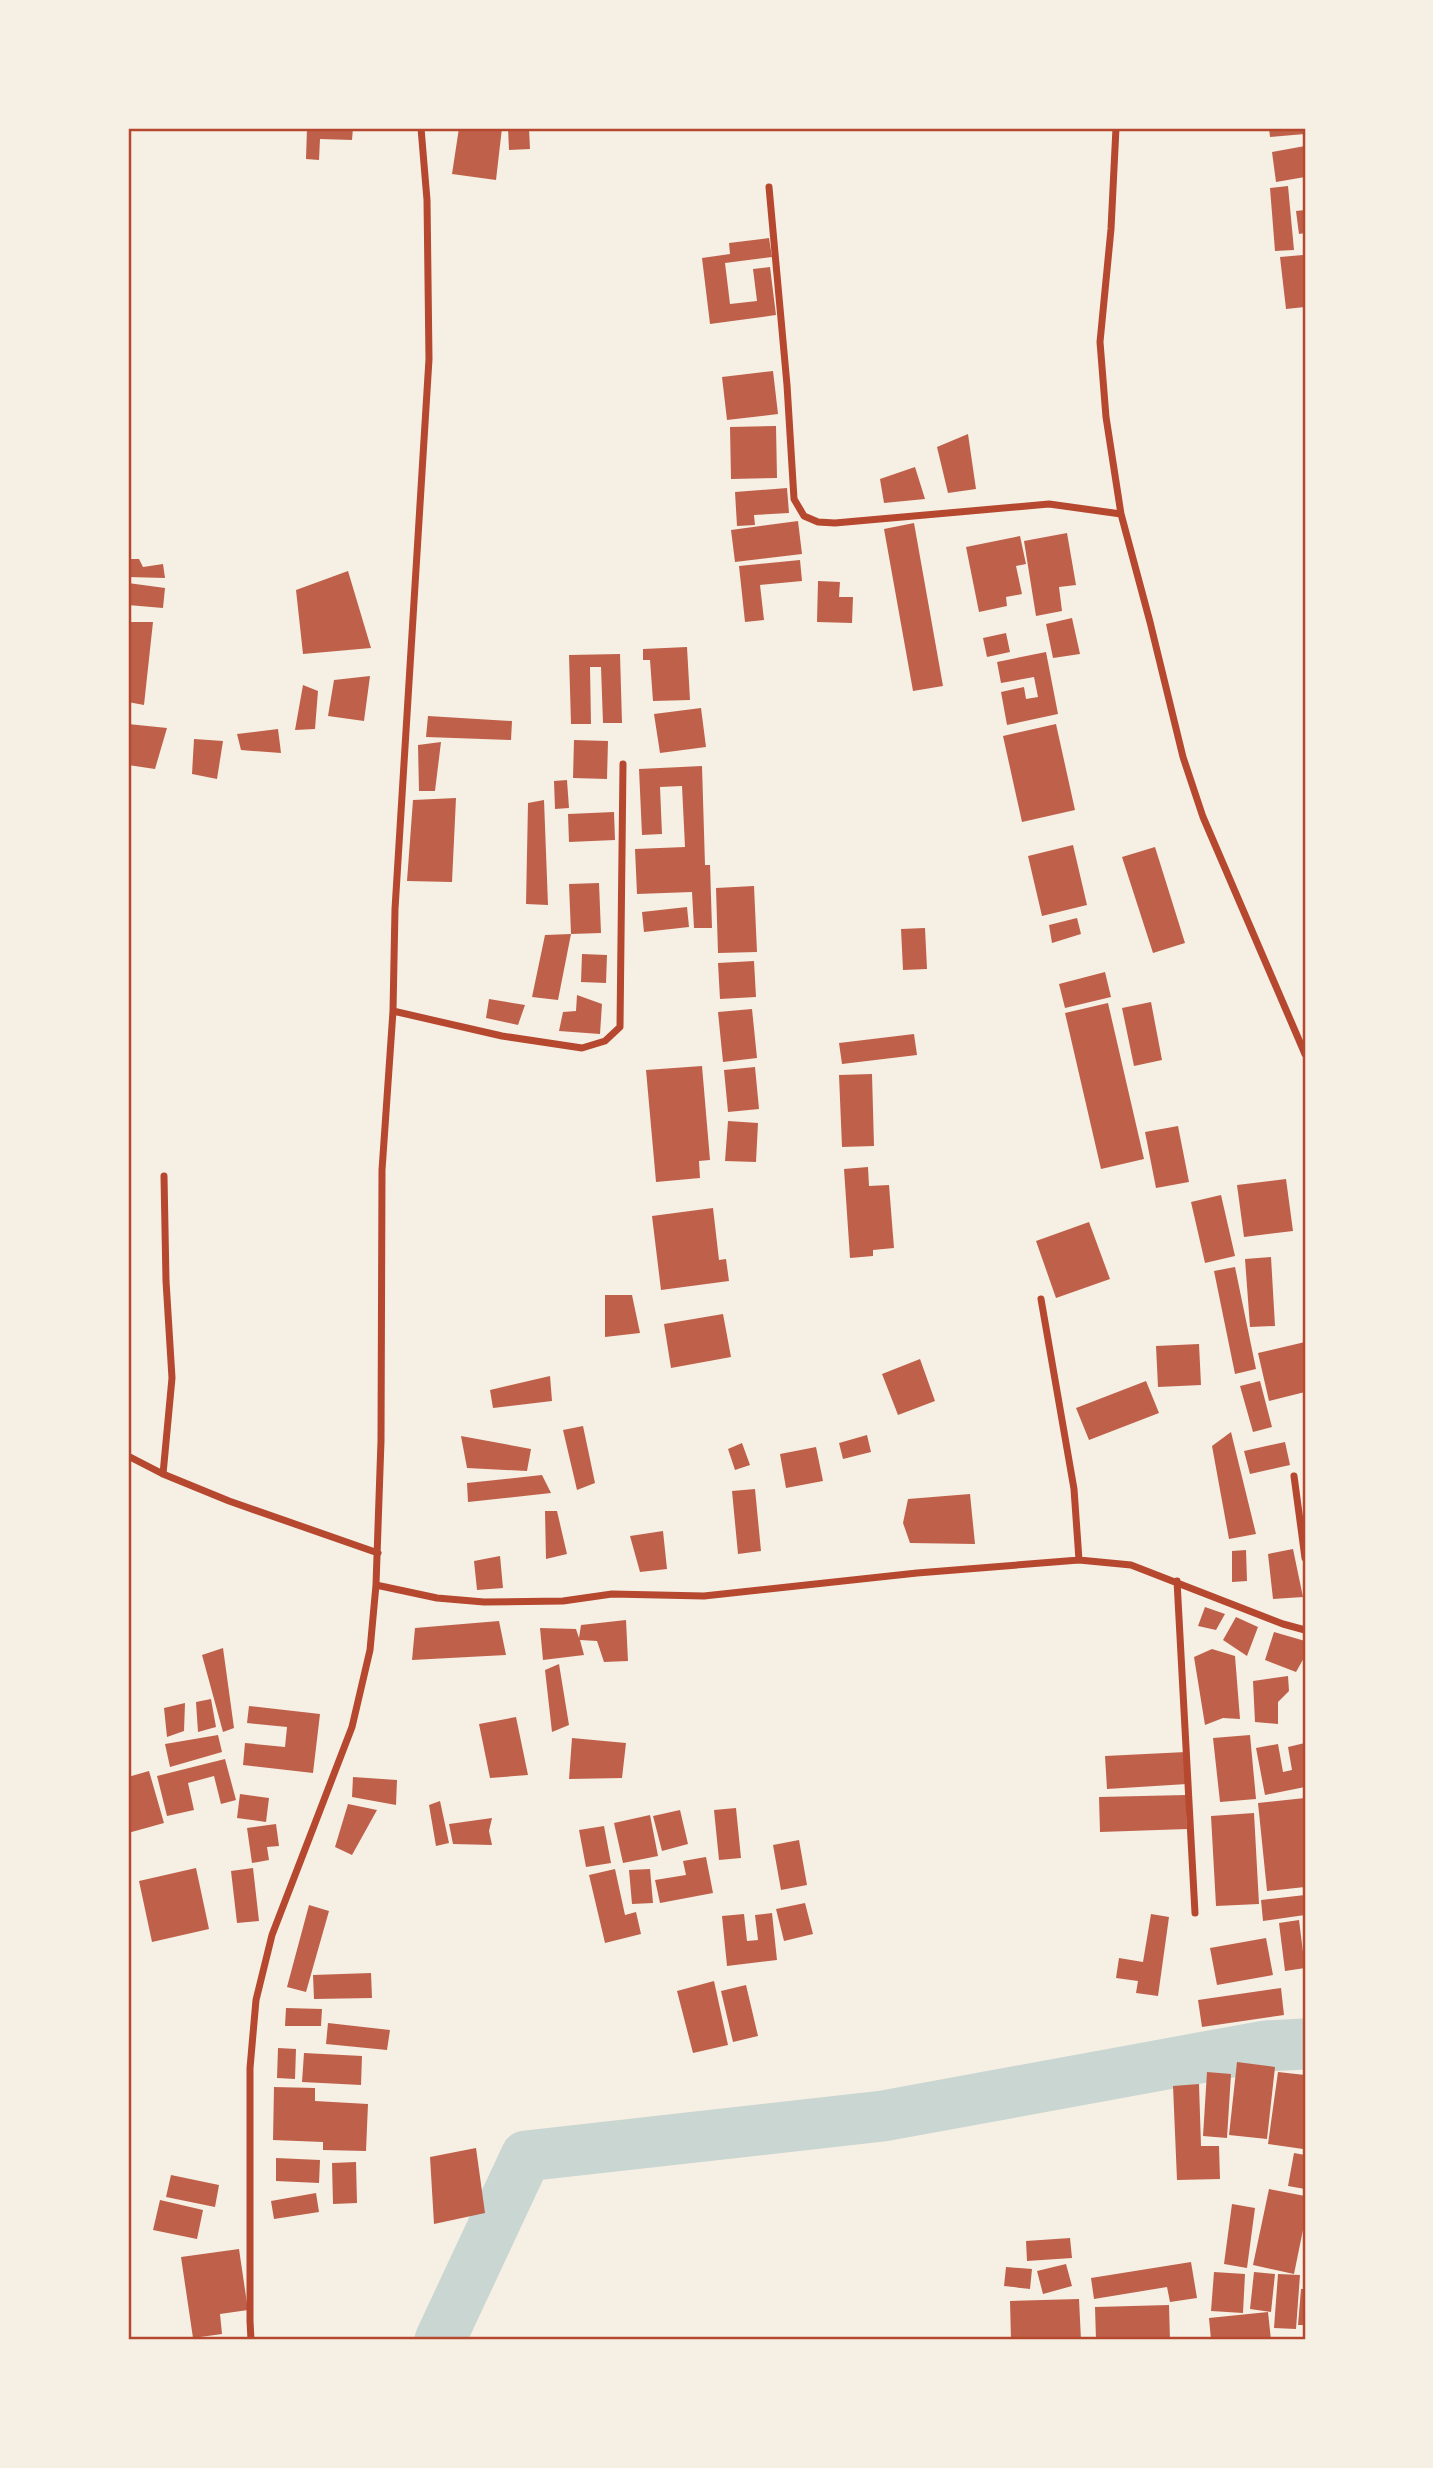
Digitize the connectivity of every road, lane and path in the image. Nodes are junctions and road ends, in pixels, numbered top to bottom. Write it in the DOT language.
graph roads {
  1 [pos="421,128"];
  2 [pos="1116,128"];
  3 [pos="769,187"];
  4 [pos="1121,513"];
  5 [pos="623,764"];
  6 [pos="393,1011"];
  7 [pos="1305,1055"];
  8 [pos="164,1176"];
  9 [pos="1041,1299"];
  10 [pos="128,1456"];
  11 [pos="163,1474"];
  12 [pos="1294,1476"];
  13 [pos="378,1553"];
  14 [pos="1305,1558"];
  15 [pos="1079,1560"];
  16 [pos="1177,1581"];
  17 [pos="376,1585"];
  18 [pos="1305,1630"];
  19 [pos="1195,1913"];
  20 [pos="251,2340"];
  1 -- 6 [label="street"];
  2 -- 4 [label="street"];
  3 -- 4 [label="street"];
  4 -- 7 [label="street"];
  5 -- 6 [label="street"];
  6 -- 13 [label="street"];
  8 -- 11 [label="street"];
  9 -- 15 [label="street"];
  10 -- 11 [label="street"];
  11 -- 13 [label="street"];
  12 -- 14 [label="street"];
  13 -- 17 [label="street"];
  15 -- 16 [label="street"];
  15 -- 17 [label="street"];
  16 -- 18 [label="street"];
  16 -- 19 [label="street"];
  17 -- 20 [label="street"];
}
